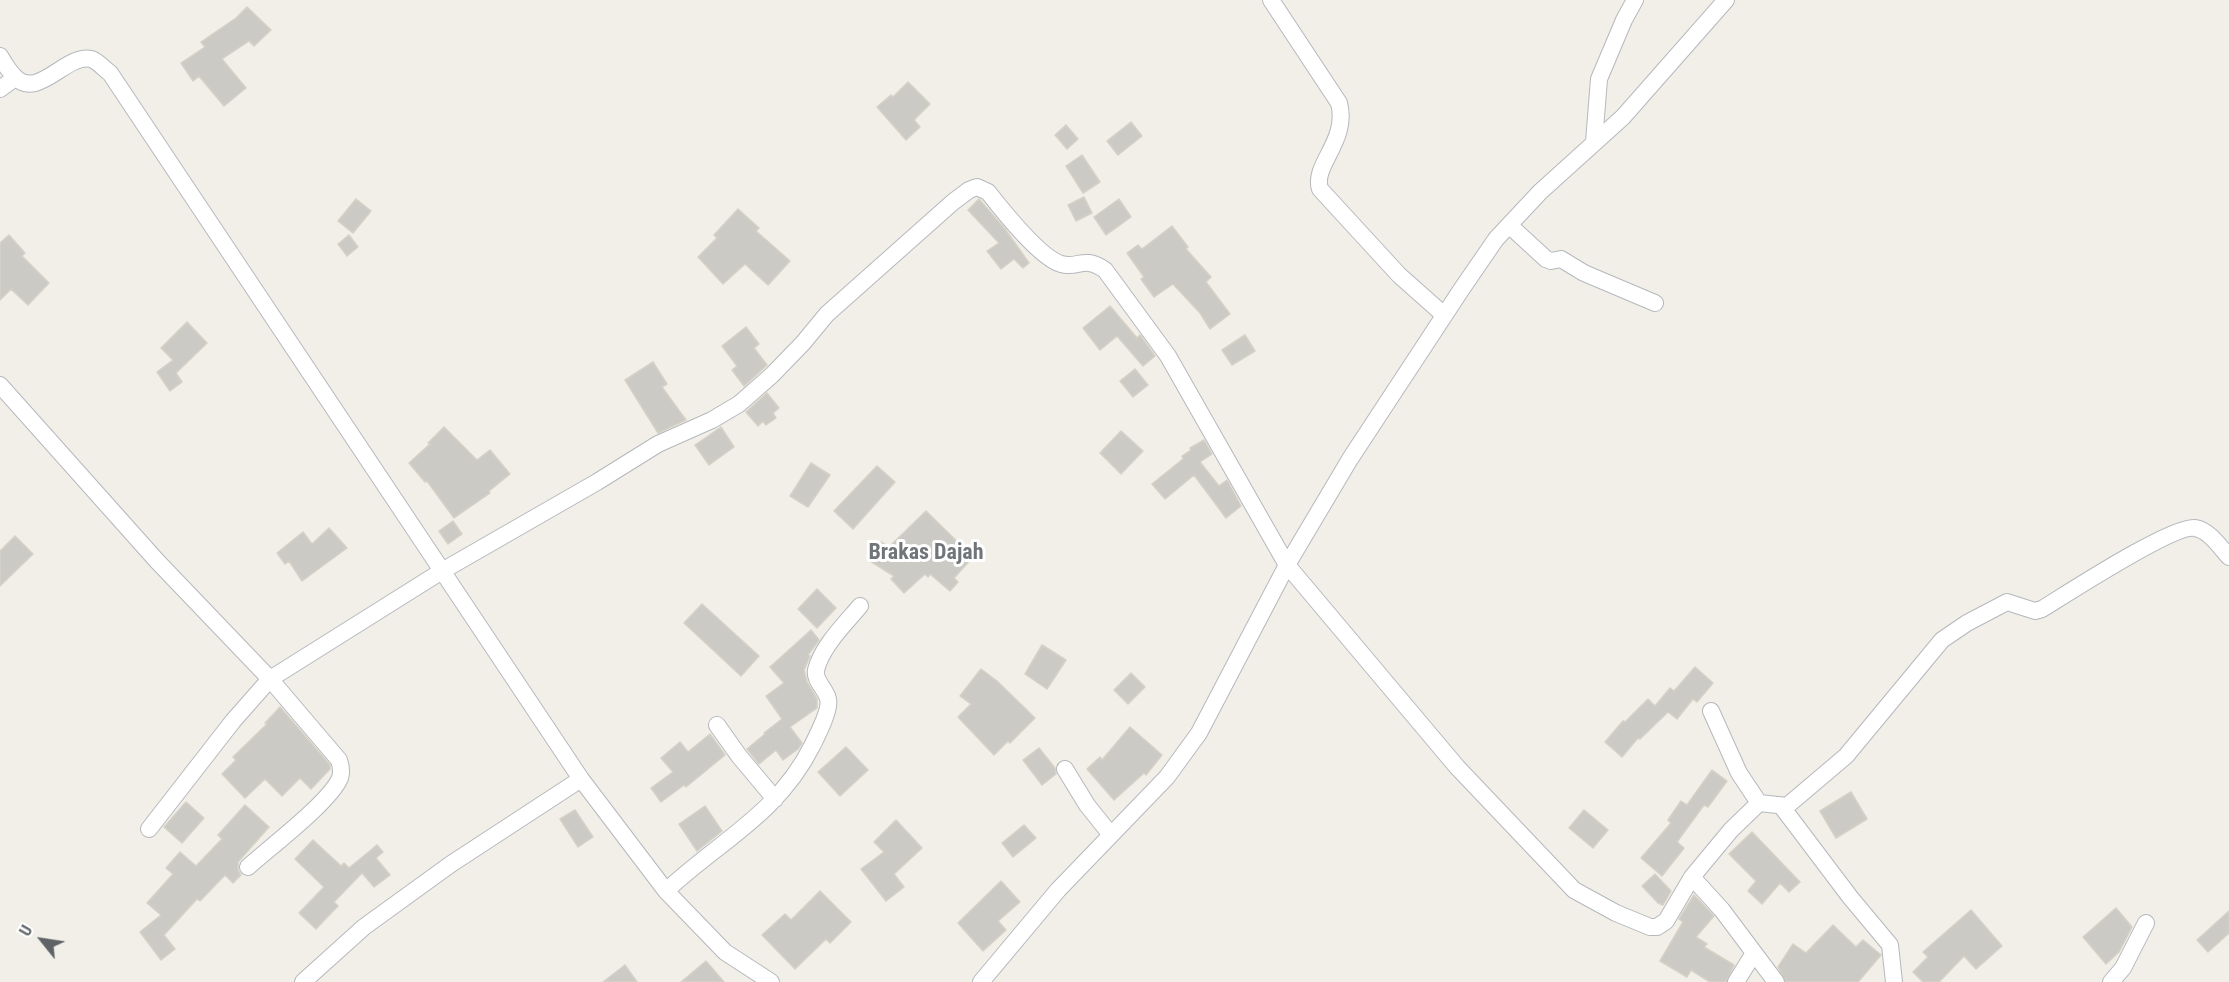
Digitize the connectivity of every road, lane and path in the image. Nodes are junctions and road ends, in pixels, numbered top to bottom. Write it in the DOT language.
graph roads {
  1 [pos="1271,0"];
  2 [pos="1635,0"];
  3 [pos="1726,0"];
  4 [pos="0,56"];
  5 [pos="15,78"];
  6 [pos="0,89"];
  7 [pos="1594,142"];
  8 [pos="1509,225"];
  9 [pos="1655,303"];
  10 [pos="1444,315"];
  11 [pos="0,385"];
  12 [pos="2229,557"];
  13 [pos="1287,565"];
  14 [pos="442,571"];
  15 [pos="861,606"];
  16 [pos="270,679"];
  17 [pos="1711,711"];
  18 [pos="717,725"];
  19 [pos="1065,769"];
  20 [pos="581,779"];
  21 [pos="775,798"];
  22 [pos="1759,803"];
  23 [pos="1782,807"];
  24 [pos="149,829"];
  25 [pos="1111,835"];
  26 [pos="248,867"];
  27 [pos="1692,877"];
  28 [pos="666,891"];
  29 [pos="2146,923"];
  30 [pos="1754,953"];
  31 [pos="303,982"];
  32 [pos="771,982"];
  33 [pos="981,982"];
  34 [pos="1736,982"];
  35 [pos="1776,982"];
  36 [pos="1894,982"];
  37 [pos="2111,982"];
  1 -- 10 [label="street"];
  2 -- 7 [label="street"];
  3 -- 7 [label="street"];
  4 -- 5 [label="street"];
  5 -- 6 [label="street"];
  5 -- 14 [label="street"];
  7 -- 8 [label="street"];
  8 -- 9 [label="street"];
  8 -- 10 [label="street"];
  10 -- 13 [label="street"];
  11 -- 16 [label="street"];
  12 -- 23 [label="street"];
  13 -- 14 [label="street"];
  13 -- 25 [label="street"];
  13 -- 27 [label="street"];
  14 -- 16 [label="street"];
  14 -- 20 [label="street"];
  15 -- 21 [label="street"];
  16 -- 24 [label="street"];
  16 -- 26 [label="street"];
  17 -- 22 [label="street"];
  18 -- 21 [label="street"];
  19 -- 25 [label="street"];
  20 -- 28 [label="street"];
  20 -- 31 [label="street"];
  21 -- 28 [label="street"];
  22 -- 23 [label="street"];
  22 -- 27 [label="street"];
  23 -- 36 [label="street"];
  25 -- 33 [label="street"];
  27 -- 30 [label="street"];
  28 -- 32 [label="street"];
  29 -- 37 [label="street"];
  30 -- 34 [label="street"];
  30 -- 35 [label="street"];
}
